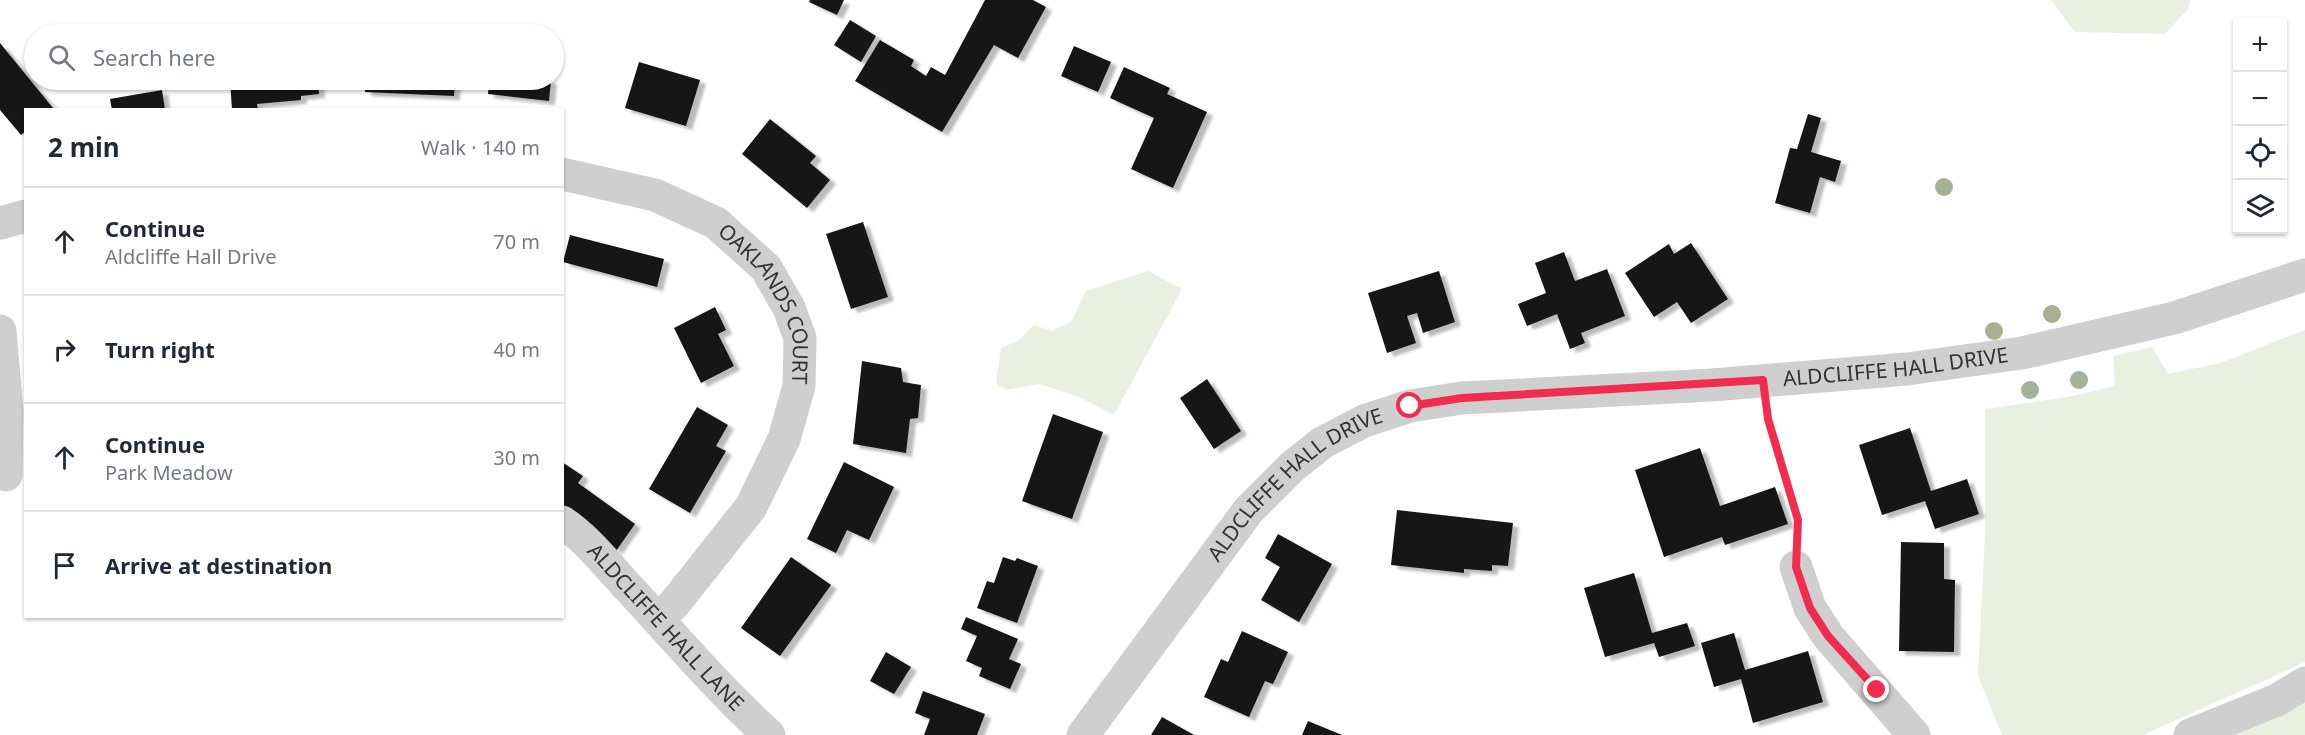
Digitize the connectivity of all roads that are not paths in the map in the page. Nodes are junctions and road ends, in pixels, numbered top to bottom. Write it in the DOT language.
graph roads {
  1 [pos="564,174"];
  2 [pos="24,217"];
  3 [pos="0,223"];
  4 [pos="2305,275"];
  5 [pos="0,331"];
  6 [pos="10,475"];
  7 [pos="564,523"];
  8 [pos="1796,567"];
  9 [pos="658,619"];
  10 [pos="2305,683"];
  11 [pos="769,735"];
  12 [pos="1083,735"];
  13 [pos="1914,735"];
  14 [pos="2190,735"];
  1 -- 9 [label="street, OAKLANDS COURT"];
  2 -- 3 [label="street"];
  4 -- 12 [label="street, ALDCLIFFE HALL DRIVE"];
  5 -- 6 [label="street"];
  7 -- 9 [label="street, ALDCLIFFE HALL LANE"];
  8 -- 13 [label="street"];
  9 -- 11 [label="street, ALDCLIFFE HALL LANE"];
  10 -- 14 [label="street"];
}
